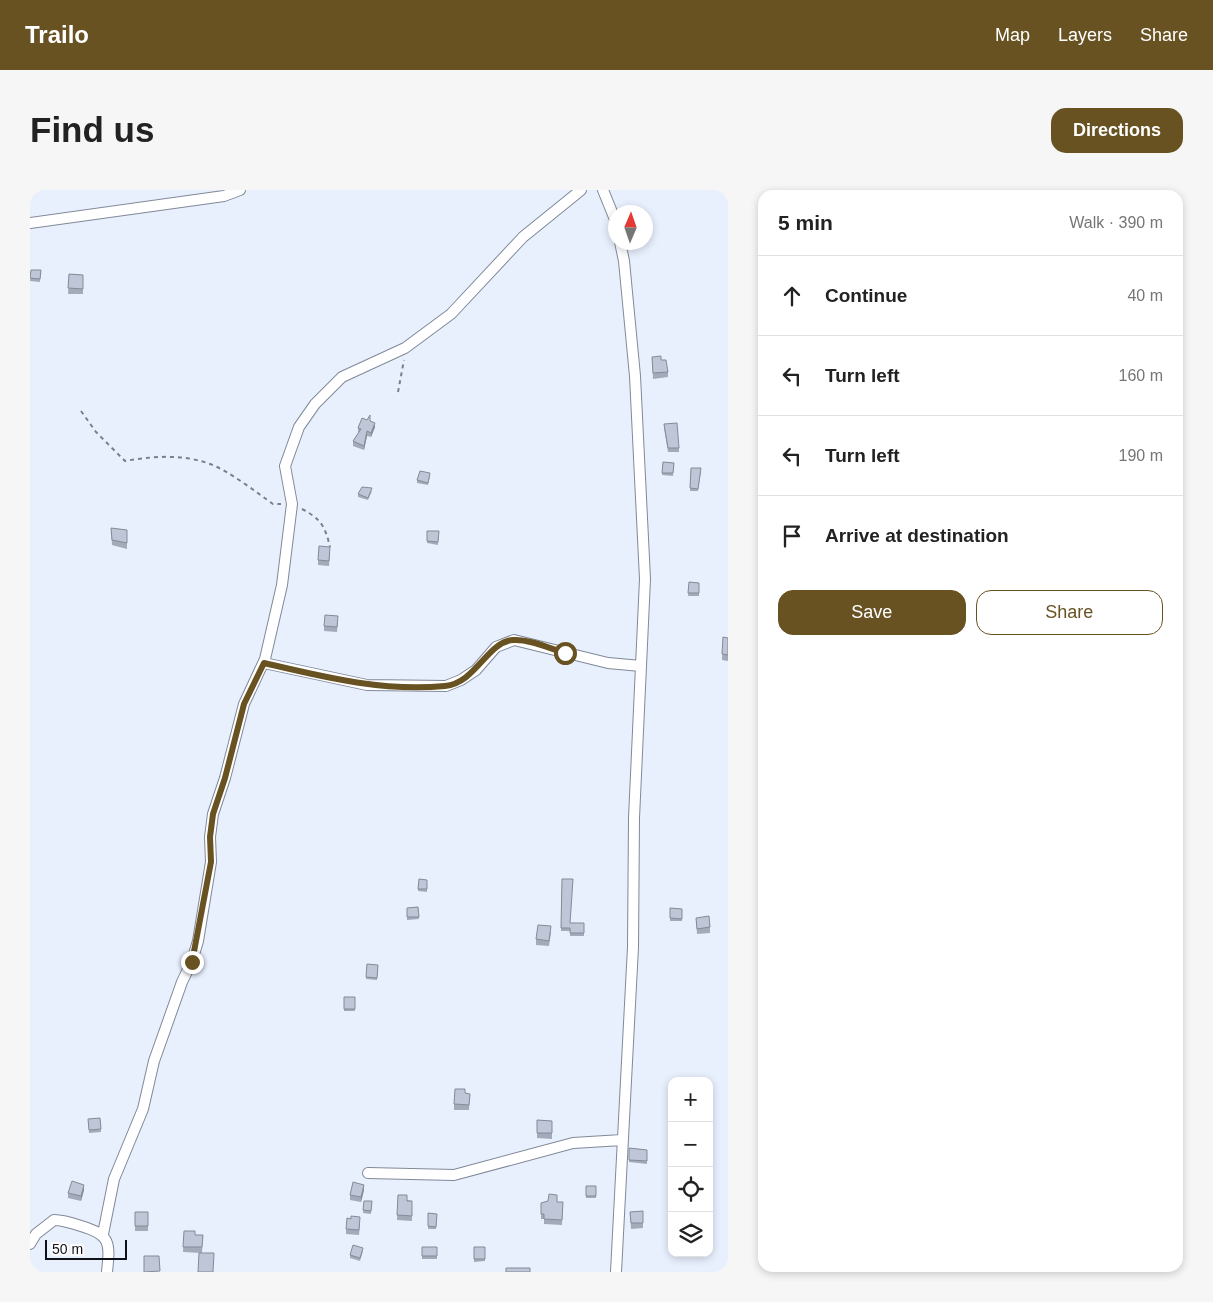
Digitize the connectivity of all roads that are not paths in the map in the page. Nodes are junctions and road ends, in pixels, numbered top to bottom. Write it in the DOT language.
graph roads {
  1 [pos="240,190"];
  2 [pos="581,190"];
  3 [pos="603,190"];
  4 [pos="609,205"];
  5 [pos="30,223"];
  6 [pos="621,250"];
  7 [pos="264,663"];
  8 [pos="641,666"];
  9 [pos="622,1140"];
  10 [pos="368,1173"];
  11 [pos="103,1234"];
  12 [pos="30,1244"];
  13 [pos="107,1272"];
  14 [pos="616,1272"];
  1 -- 5 [label="street"];
  2 -- 7 [label="street"];
  3 -- 4 [label="street"];
  6 -- 8 [label="street"];
  7 -- 8 [label="street"];
  7 -- 11 [label="street"];
  8 -- 9 [label="street"];
  9 -- 10 [label="street"];
  9 -- 14 [label="street"];
  11 -- 12 [label="street"];
  11 -- 13 [label="street"];
}
